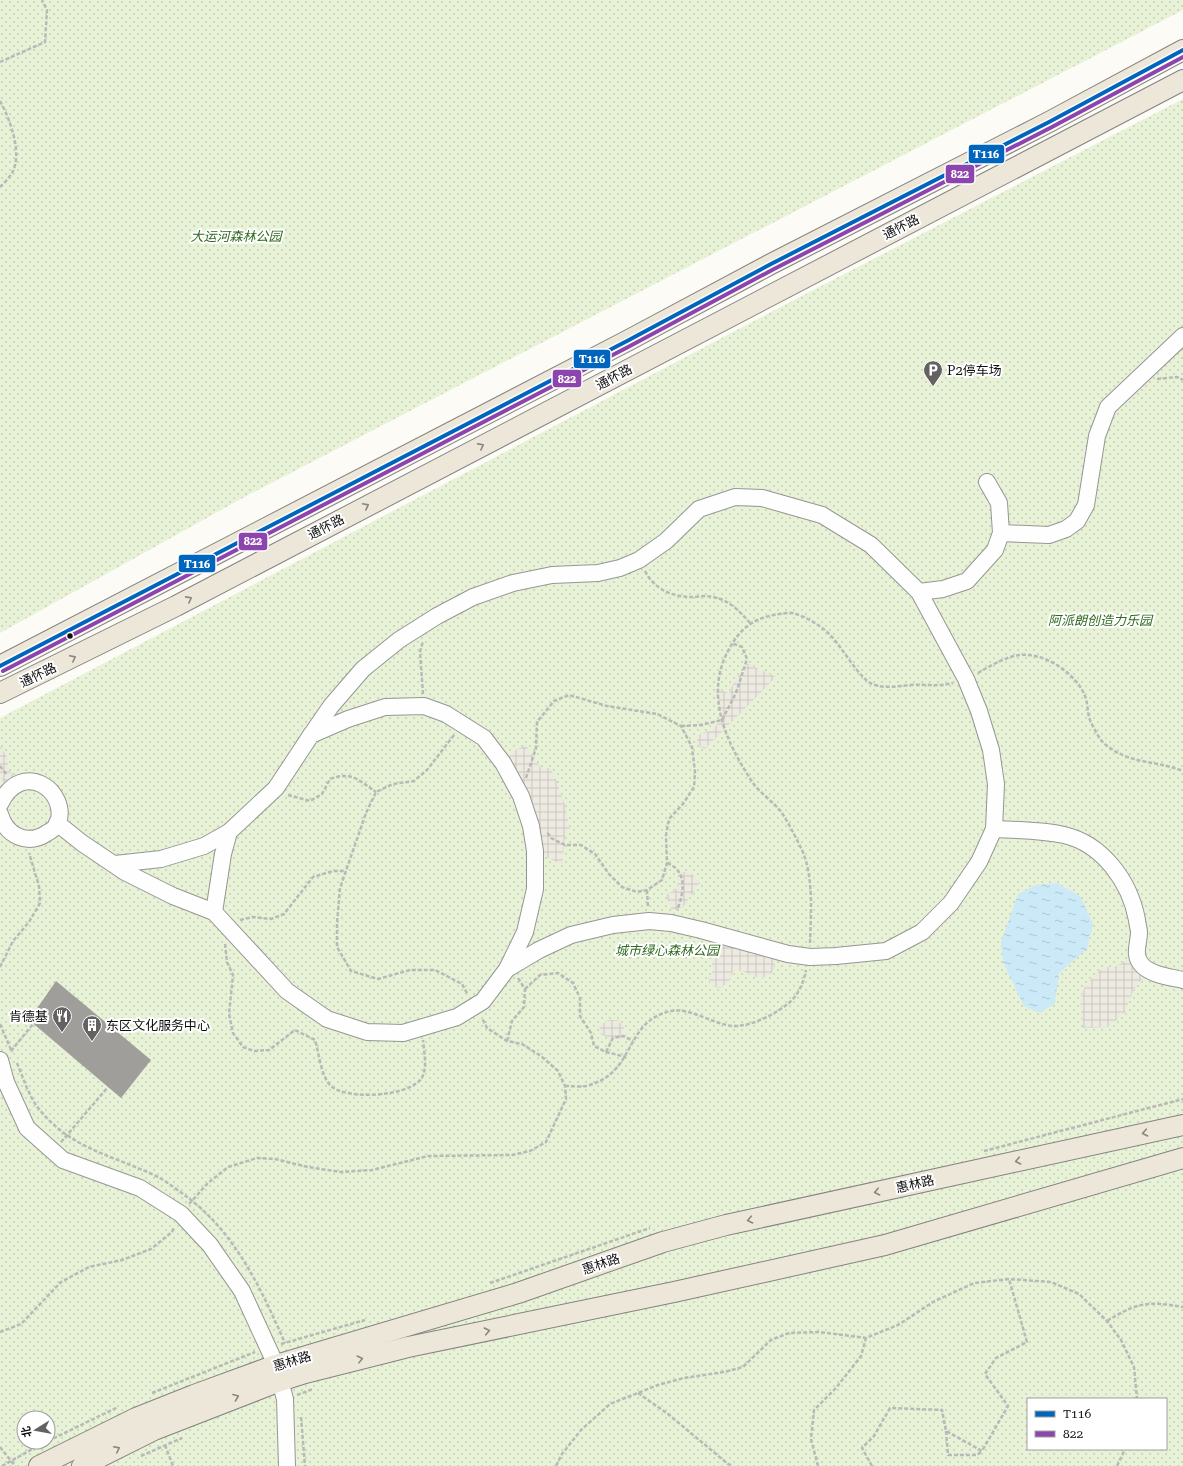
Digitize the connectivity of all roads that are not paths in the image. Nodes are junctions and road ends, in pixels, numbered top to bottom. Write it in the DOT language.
graph roads {
  1 [pos="1183,50"];
  2 [pos="1183,80"];
  3 [pos="1183,336"];
  4 [pos="987,482"];
  5 [pos="1001,533"];
  6 [pos="919,592"];
  7 [pos="0,666"];
  8 [pos="0,694"];
  9 [pos="311,735"];
  10 [pos="0,804"];
  11 [pos="0,814"];
  12 [pos="58,823"];
  13 [pos="994,829"];
  14 [pos="229,832"];
  15 [pos="115,864"];
  16 [pos="214,912"];
  17 [pos="506,969"];
  18 [pos="1183,980"];
  19 [pos="0,1062"];
  20 [pos="1183,1125"];
  21 [pos="1183,1158"];
  22 [pos="278,1373"];
  23 [pos="40,1466"];
  24 [pos="82,1466"];
  25 [pos="287,1466"];
  1 -- 7 [label="main road, 通怀路"];
  8 -- 2 [label="main road, 通怀路, one-way"];
  3 -- 5 [label="lane"];
  4 -- 5 [label="lane"];
  5 -- 6 [label="lane"];
  6 -- 9 [label="lane"];
  6 -- 13 [label="lane"];
  9 -- 14 [label="lane"];
  9 -- 17 [label="lane"];
  10 -- 12 [label="lane"];
  11 -- 12 [label="lane"];
  12 -- 15 [label="lane"];
  13 -- 17 [label="lane"];
  13 -- 18 [label="lane"];
  14 -- 15 [label="lane"];
  14 -- 16 [label="lane"];
  15 -- 16 [label="lane"];
  16 -- 17 [label="lane"];
  19 -- 22 [label="lane"];
  20 -- 22 [label="main road, 惠林路, one-way"];
  22 -- 21 [label="main road, 惠林路, one-way"];
  22 -- 23 [label="main road, 惠林路"];
  24 -- 22 [label="main road, 惠林路, one-way"];
  22 -- 25 [label="lane"];
}
